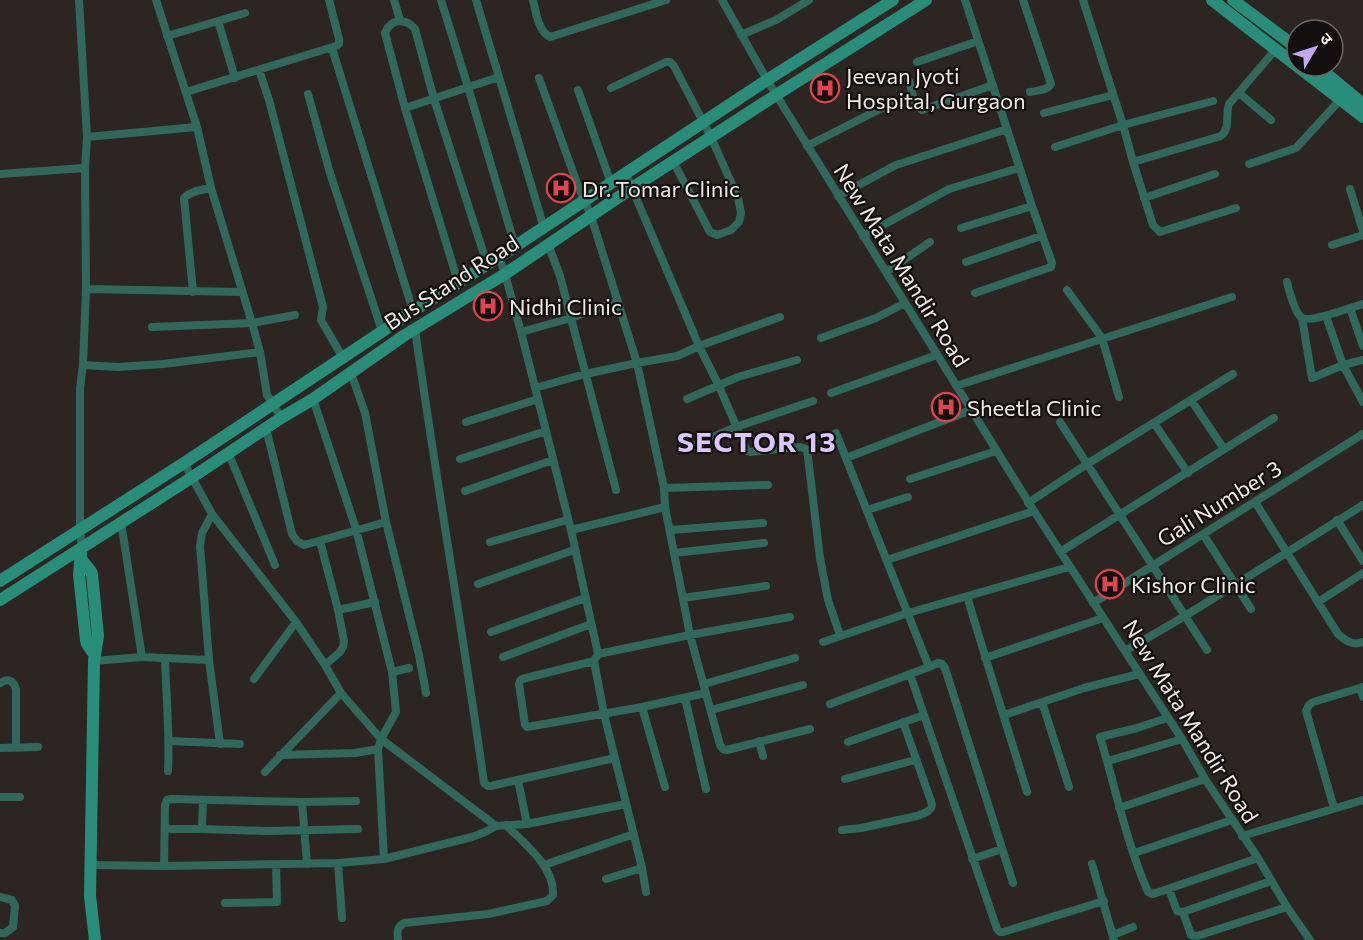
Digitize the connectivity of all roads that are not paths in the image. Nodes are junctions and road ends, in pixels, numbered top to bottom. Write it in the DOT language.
graph roads {
  1 [pos="80,0"];
  2 [pos="156,0"];
  3 [pos="329,0"];
  4 [pos="394,0"];
  5 [pos="441,0"];
  6 [pos="476,0"];
  7 [pos="533,0"];
  8 [pos="666,0"];
  9 [pos="809,0"];
  10 [pos="926,0"];
  11 [pos="965,0"];
  12 [pos="1023,0"];
  13 [pos="1083,0"];
  14 [pos="1212,0"];
  15 [pos="1233,0"];
  16 [pos="724,1"];
  17 [pos="890,1"];
  18 [pos="245,13"];
  19 [pos="400,20"];
  20 [pos="218,21"];
  21 [pos="741,35"];
  22 [pos="167,36"];
  23 [pos="1285,39"];
  24 [pos="978,40"];
  25 [pos="332,48"];
  26 [pos="1276,50"];
  27 [pos="1285,57"];
  28 [pos="917,62"];
  29 [pos="259,70"];
  30 [pos="499,77"];
  31 [pos="235,78"];
  32 [pos="539,78"];
  33 [pos="1312,78"];
  34 [pos="1332,78"];
  35 [pos="767,80"];
  36 [pos="909,81"];
  37 [pos="993,85"];
  38 [pos="468,87"];
  39 [pos="611,88"];
  40 [pos="578,90"];
  41 [pos="186,92"];
  42 [pos="1030,92"];
  43 [pos="1239,93"];
  44 [pos="308,94"];
  45 [pos="776,94"];
  46 [pos="1113,94"];
  47 [pos="434,99"];
  48 [pos="1340,100"];
  49 [pos="1212,101"];
  50 [pos="894,102"];
  51 [pos="1363,104"];
  52 [pos="405,108"];
  53 [pos="1044,113"];
  54 [pos="1363,117"];
  55 [pos="1271,120"];
  56 [pos="703,122"];
  57 [pos="1123,125"];
  58 [pos="197,127"];
  59 [pos="1007,129"];
  60 [pos="87,137"];
  61 [pos="711,137"];
  62 [pos="807,146"];
  63 [pos="1056,147"];
  64 [pos="674,161"];
  65 [pos="1133,162"];
  66 [pos="1249,164"];
  67 [pos="85,168"];
  68 [pos="1019,168"];
  69 [pos="0,174"];
  70 [pos="626,174"];
  71 [pos="1215,174"];
  72 [pos="611,183"];
  73 [pos="211,188"];
  74 [pos="632,188"];
  75 [pos="1350,189"];
  76 [pos="838,196"];
  77 [pos="1144,198"];
  78 [pos="584,201"];
  79 [pos="1032,206"];
  80 [pos="1236,208"];
  81 [pos="591,216"];
  82 [pos="544,228"];
  83 [pos="961,228"];
  84 [pos="1363,233"];
  85 [pos="863,236"];
  86 [pos="1041,236"];
  87 [pos="930,242"];
  88 [pos="548,244"];
  89 [pos="1332,245"];
  90 [pos="515,246"];
  91 [pos="499,257"];
  92 [pos="966,262"];
  93 [pos="487,264"];
  94 [pos="886,272"];
  95 [pos="505,274"];
  96 [pos="458,282"];
  97 [pos="1287,282"];
  98 [pos="86,289"];
  99 [pos="1067,290"];
  100 [pos="193,292"];
  101 [pos="242,292"];
  102 [pos="975,293"];
  103 [pos="1232,297"];
  104 [pos="618,301"];
  105 [pos="905,303"];
  106 [pos="1363,304"];
  107 [pos="1350,308"];
  108 [pos="413,310"];
  109 [pos="295,315"];
  110 [pos="1326,316"];
  111 [pos="780,317"];
  112 [pos="571,318"];
  113 [pos="1302,318"];
  114 [pos="398,320"];
  115 [pos="252,322"];
  116 [pos="152,327"];
  117 [pos="382,331"];
  118 [pos="410,332"];
  119 [pos="521,332"];
  120 [pos="822,338"];
  121 [pos="1102,339"];
  122 [pos="699,346"];
  123 [pos="1363,346"];
  124 [pos="260,352"];
  125 [pos="937,354"];
  126 [pos="343,358"];
  127 [pos="797,360"];
  128 [pos="1363,360"];
  129 [pos="637,363"];
  130 [pos="83,365"];
  131 [pos="1343,365"];
  132 [pos="351,373"];
  133 [pos="585,374"];
  134 [pos="1233,374"];
  135 [pos="719,386"];
  136 [pos="956,386"];
  137 [pos="535,388"];
  138 [pos="831,393"];
  139 [pos="1119,397"];
  140 [pos="313,399"];
  141 [pos="538,399"];
  142 [pos="687,399"];
  143 [pos="1191,400"];
  144 [pos="813,401"];
  145 [pos="1363,402"];
  146 [pos="273,403"];
  147 [pos="971,410"];
  148 [pos="280,417"];
  149 [pos="1274,418"];
  150 [pos="466,422"];
  151 [pos="1060,422"];
  152 [pos="1154,423"];
  153 [pos="736,427"];
  154 [pos="266,428"];
  155 [pos="546,431"];
  156 [pos="836,433"];
  157 [pos="1363,434"];
  158 [pos="693,446"];
  159 [pos="1224,450"];
  160 [pos="996,451"];
  161 [pos="228,452"];
  162 [pos="846,458"];
  163 [pos="460,459"];
  164 [pos="553,460"];
  165 [pos="184,463"];
  166 [pos="1087,464"];
  167 [pos="1188,472"];
  168 [pos="191,478"];
  169 [pos="910,479"];
  170 [pos="768,485"];
  171 [pos="664,488"];
  172 [pos="616,490"];
  173 [pos="465,491"];
  174 [pos="908,497"];
  175 [pos="1255,502"];
  176 [pos="1028,503"];
  177 [pos="1363,505"];
  178 [pos="666,507"];
  179 [pos="867,510"];
  180 [pos="1034,511"];
  181 [pos="212,514"];
  182 [pos="1120,515"];
  183 [pos="567,520"];
  184 [pos="1337,520"];
  185 [pos="121,522"];
  186 [pos="386,522"];
  187 [pos="763,524"];
  188 [pos="356,529"];
  189 [pos="571,530"];
  190 [pos="670,530"];
  191 [pos="80,531"];
  192 [pos="1203,534"];
  193 [pos="320,541"];
  194 [pos="490,542"];
  195 [pos="764,543"];
  196 [pos="574,550"];
  197 [pos="1060,552"];
  198 [pos="1286,552"];
  199 [pos="81,553"];
  200 [pos="674,553"];
  201 [pos="887,560"];
  202 [pos="1363,561"];
  203 [pos="1153,565"];
  204 [pos="275,566"];
  205 [pos="1069,567"];
  206 [pos="1363,573"];
  207 [pos="0,580"];
  208 [pos="477,584"];
  209 [pos="1235,585"];
  210 [pos="766,586"];
  211 [pos="967,596"];
  212 [pos="585,598"];
  213 [pos="683,598"];
  214 [pos="0,600"];
  215 [pos="375,602"];
  216 [pos="1318,602"];
  217 [pos="1093,603"];
  218 [pos="1251,609"];
  219 [pos="338,610"];
  220 [pos="908,613"];
  221 [pos="1185,616"];
  222 [pos="790,617"];
  223 [pos="1103,618"];
  224 [pos="296,622"];
  225 [pos="591,624"];
  226 [pos="491,632"];
  227 [pos="690,635"];
  228 [pos="840,636"];
  229 [pos="823,642"];
  230 [pos="1363,642"];
  231 [pos="1207,650"];
  232 [pos="1125,651"];
  233 [pos="142,657"];
  234 [pos="503,657"];
  235 [pos="94,658"];
  236 [pos="165,658"];
  237 [pos="596,658"];
  238 [pos="795,658"];
  239 [pos="985,658"];
  240 [pos="209,660"];
  241 [pos="325,665"];
  242 [pos="929,667"];
  243 [pos="409,668"];
  244 [pos="392,672"];
  245 [pos="910,674"];
  246 [pos="1139,674"];
  247 [pos="254,679"];
  248 [pos="0,683"];
  249 [pos="803,685"];
  250 [pos="1362,687"];
  251 [pos="705,688"];
  252 [pos="342,693"];
  253 [pos="426,693"];
  254 [pos="1363,697"];
  255 [pos="685,698"];
  256 [pos="1042,702"];
  257 [pos="830,704"];
  258 [pos="642,707"];
  259 [pos="711,710"];
  260 [pos="604,714"];
  261 [pos="924,715"];
  262 [pos="1004,715"];
  263 [pos="1167,718"];
  264 [pos="903,722"];
  265 [pos="810,729"];
  266 [pos="381,740"];
  267 [pos="1182,740"];
  268 [pos="170,741"];
  269 [pos="759,741"];
  270 [pos="848,742"];
  271 [pos="220,744"];
  272 [pos="240,744"];
  273 [pos="16,747"];
  274 [pos="38,747"];
  275 [pos="0,748"];
  276 [pos="378,749"];
  277 [pos="280,755"];
  278 [pos="763,756"];
  279 [pos="615,758"];
  280 [pos="915,760"];
  281 [pos="1108,761"];
  282 [pos="168,771"];
  283 [pos="265,772"];
  284 [pos="845,779"];
  285 [pos="1205,779"];
  286 [pos="518,780"];
  287 [pos="665,787"];
  288 [pos="1068,787"];
  289 [pos="706,789"];
  290 [pos="1027,792"];
  291 [pos="0,796"];
  292 [pos="20,797"];
  293 [pos="203,800"];
  294 [pos="1363,800"];
  295 [pos="356,801"];
  296 [pos="302,802"];
  297 [pos="626,804"];
  298 [pos="1119,808"];
  299 [pos="1334,808"];
  300 [pos="1232,820"];
  301 [pos="527,824"];
  302 [pos="506,825"];
  303 [pos="496,826"];
  304 [pos="202,828"];
  305 [pos="165,829"];
  306 [pos="358,829"];
  307 [pos="842,830"];
  308 [pos="303,831"];
  309 [pos="634,834"];
  310 [pos="1242,836"];
  311 [pos="1002,849"];
  312 [pos="1134,853"];
  313 [pos="1258,858"];
  314 [pos="384,859"];
  315 [pos="972,859"];
  316 [pos="338,863"];
  317 [pos="276,864"];
  318 [pos="307,864"];
  319 [pos="1092,864"];
  320 [pos="90,865"];
  321 [pos="544,865"];
  322 [pos="164,866"];
  323 [pos="642,868"];
  324 [pos="606,879"];
  325 [pos="1271,881"];
  326 [pos="1013,883"];
  327 [pos="1169,889"];
  328 [pos="646,892"];
  329 [pos="0,897"];
  330 [pos="1104,901"];
  331 [pos="225,903"];
  332 [pos="1287,907"];
  333 [pos="1183,912"];
  334 [pos="342,918"];
  335 [pos="1133,927"];
  336 [pos="0,933"];
  337 [pos="1114,937"];
  338 [pos="95,940"];
  339 [pos="398,940"];
  340 [pos="1310,940"];
  1 -- 60 [label="street"];
  2 -- 22 [label="street"];
  3 -- 25 [label="street"];
  4 -- 19 [label="street"];
  5 -- 38 [label="street"];
  6 -- 30 [label="street"];
  7 -- 8 [label="street"];
  9 -- 21 [label="street"];
  10 -- 45 [label="street, Bus Stand Road"];
  11 -- 24 [label="street"];
  12 -- 42 [label="street"];
  13 -- 46 [label="street"];
  14 -- 26 [label="street"];
  15 -- 23 [label="street"];
  16 -- 21 [label="street, New Mata Mandir Road"];
  17 -- 35 [label="street, Bus Stand Road"];
  18 -- 20 [label="street"];
  19 -- 47 [label="street"];
  19 -- 52 [label="street"];
  20 -- 22 [label="street"];
  20 -- 31 [label="street"];
  21 -- 35 [label="street, New Mata Mandir Road"];
  22 -- 41 [label="street"];
  24 -- 28 [label="street"];
  24 -- 37 [label="street"];
  25 -- 29 [label="street"];
  25 -- 108 [label="street"];
  26 -- 27 [label="street"];
  26 -- 43 [label="street"];
  29 -- 31 [label="street"];
  29 -- 126 [label="street"];
  30 -- 38 [label="street"];
  30 -- 82 [label="street"];
  31 -- 41 [label="street"];
  32 -- 78 [label="street"];
  33 -- 48 [label="street"];
  34 -- 51 [label="street"];
  35 -- 45 [label="street, New Mata Mandir Road"];
  35 -- 56 [label="street, Bus Stand Road"];
  36 -- 37 [label="street"];
  37 -- 59 [label="street"];
  38 -- 47 [label="street"];
  38 -- 90 [label="street"];
  39 -- 56 [label="street"];
  40 -- 72 [label="street"];
  41 -- 58 [label="street"];
  43 -- 55 [label="street"];
  43 -- 65 [label="street"];
  44 -- 117 [label="street"];
  45 -- 61 [label="street, Bus Stand Road"];
  45 -- 62 [label="street, New Mata Mandir Road"];
  46 -- 53 [label="street"];
  46 -- 57 [label="street"];
  47 -- 52 [label="street"];
  47 -- 93 [label="street"];
  48 -- 54 [label="street"];
  48 -- 66 [label="street"];
  49 -- 57 [label="street"];
  50 -- 62 [label="street"];
  52 -- 96 [label="street"];
  56 -- 61 [label="street"];
  56 -- 70 [label="street, Bus Stand Road"];
  57 -- 63 [label="street"];
  57 -- 65 [label="street"];
  58 -- 60 [label="street"];
  58 -- 73 [label="street"];
  59 -- 68 [label="street"];
  59 -- 76 [label="street"];
  60 -- 67 [label="street"];
  61 -- 64 [label="street, Bus Stand Road"];
  61 -- 64 [label="street"];
  62 -- 76 [label="street, New Mata Mandir Road"];
  64 -- 74 [label="street, Bus Stand Road"];
  65 -- 77 [label="street"];
  67 -- 69 [label="street"];
  67 -- 98 [label="street"];
  68 -- 79 [label="street"];
  68 -- 85 [label="street"];
  70 -- 72 [label="street, Bus Stand Road"];
  70 -- 74 [label="street"];
  71 -- 77 [label="street"];
  72 -- 78 [label="street, Bus Stand Road"];
  73 -- 100 [label="street"];
  73 -- 101 [label="street"];
  74 -- 81 [label="street, Bus Stand Road"];
  74 -- 122 [label="street"];
  75 -- 84 [label="street"];
  76 -- 85 [label="street, New Mata Mandir Road"];
  77 -- 80 [label="street"];
  78 -- 81 [label="street"];
  78 -- 82 [label="street, Bus Stand Road"];
  79 -- 83 [label="street"];
  79 -- 86 [label="street"];
  81 -- 88 [label="street, Bus Stand Road"];
  81 -- 104 [label="street"];
  82 -- 90 [label="street, Bus Stand Road"];
  84 -- 89 [label="street"];
  85 -- 94 [label="street, New Mata Mandir Road"];
  86 -- 92 [label="street"];
  86 -- 102 [label="street"];
  87 -- 94 [label="street"];
  88 -- 95 [label="street, Bus Stand Road"];
  88 -- 112 [label="street"];
  90 -- 91 [label="street, Bus Stand Road"];
  91 -- 93 [label="street, Bus Stand Road"];
  91 -- 95 [label="street"];
  93 -- 96 [label="street, Bus Stand Road"];
  94 -- 105 [label="street, New Mata Mandir Road"];
  95 -- 118 [label="street, Bus Stand Road"];
  95 -- 119 [label="street"];
  96 -- 108 [label="street, Bus Stand Road"];
  97 -- 113 [label="street"];
  98 -- 100 [label="street"];
  98 -- 130 [label="street"];
  99 -- 121 [label="street"];
  100 -- 101 [label="street"];
  101 -- 115 [label="street"];
  103 -- 121 [label="street"];
  104 -- 112 [label="street"];
  104 -- 129 [label="street"];
  105 -- 120 [label="street"];
  105 -- 125 [label="street, New Mata Mandir Road"];
  106 -- 107 [label="street"];
  107 -- 110 [label="street"];
  107 -- 123 [label="street"];
  108 -- 114 [label="street, Bus Stand Road"];
  109 -- 115 [label="street"];
  110 -- 113 [label="street"];
  110 -- 131 [label="street"];
  111 -- 122 [label="street"];
  112 -- 119 [label="street"];
  112 -- 133 [label="street"];
  113 -- 131 [label="street"];
  114 -- 117 [label="street, Bus Stand Road"];
  114 -- 118 [label="street"];
  115 -- 116 [label="street"];
  115 -- 124 [label="street"];
  117 -- 126 [label="street, Bus Stand Road"];
  118 -- 132 [label="street, Bus Stand Road"];
  118 -- 286 [label="street"];
  119 -- 137 [label="street"];
  121 -- 136 [label="street"];
  121 -- 139 [label="street"];
  122 -- 129 [label="street"];
  122 -- 135 [label="street"];
  124 -- 130 [label="street"];
  124 -- 146 [label="street"];
  125 -- 136 [label="street, New Mata Mandir Road"];
  125 -- 138 [label="street"];
  126 -- 146 [label="street, Bus Stand Road"];
  127 -- 135 [label="street"];
  128 -- 131 [label="street"];
  129 -- 133 [label="street"];
  129 -- 171 [label="street"];
  130 -- 191 [label="street"];
  131 -- 145 [label="street"];
  132 -- 140 [label="street, Bus Stand Road"];
  132 -- 186 [label="street"];
  133 -- 137 [label="street"];
  133 -- 172 [label="street"];
  134 -- 143 [label="street"];
  135 -- 142 [label="street"];
  135 -- 153 [label="street"];
  136 -- 147 [label="street, New Mata Mandir Road"];
  137 -- 141 [label="street"];
  140 -- 148 [label="street, Bus Stand Road"];
  140 -- 188 [label="street"];
  141 -- 150 [label="street"];
  141 -- 155 [label="street"];
  143 -- 152 [label="street"];
  143 -- 159 [label="street"];
  144 -- 153 [label="street"];
  146 -- 148 [label="street"];
  146 -- 165 [label="street, Bus Stand Road"];
  147 -- 160 [label="street, New Mata Mandir Road"];
  147 -- 162 [label="street"];
  148 -- 154 [label="street, Bus Stand Road"];
  149 -- 159 [label="street"];
  151 -- 166 [label="street"];
  152 -- 166 [label="street"];
  152 -- 167 [label="street"];
  153 -- 158 [label="street"];
  153 -- 228 [label="street"];
  154 -- 161 [label="street, Bus Stand Road"];
  154 -- 193 [label="street"];
  155 -- 163 [label="street"];
  155 -- 164 [label="street"];
  156 -- 162 [label="street"];
  157 -- 175 [label="street, Gali Number 3"];
  159 -- 167 [label="street"];
  160 -- 169 [label="street"];
  160 -- 176 [label="street, New Mata Mandir Road"];
  161 -- 168 [label="street, Bus Stand Road"];
  161 -- 204 [label="street"];
  162 -- 179 [label="street"];
  164 -- 173 [label="street"];
  164 -- 183 [label="street"];
  165 -- 168 [label="street"];
  165 -- 191 [label="street, Bus Stand Road"];
  166 -- 176 [label="street"];
  166 -- 182 [label="street"];
  167 -- 182 [label="street"];
  168 -- 181 [label="street"];
  168 -- 185 [label="street, Bus Stand Road"];
  170 -- 171 [label="street"];
  171 -- 178 [label="street"];
  174 -- 179 [label="street"];
  175 -- 192 [label="street, Gali Number 3"];
  175 -- 198 [label="street"];
  176 -- 180 [label="street, New Mata Mandir Road"];
  177 -- 184 [label="street"];
  178 -- 189 [label="street"];
  178 -- 190 [label="street"];
  179 -- 201 [label="street"];
  180 -- 197 [label="street, New Mata Mandir Road"];
  180 -- 201 [label="street"];
  181 -- 224 [label="street"];
  181 -- 240 [label="street"];
  182 -- 197 [label="street"];
  182 -- 203 [label="street"];
  183 -- 189 [label="street"];
  183 -- 194 [label="street"];
  184 -- 198 [label="street"];
  184 -- 202 [label="street"];
  185 -- 199 [label="street, Bus Stand Road"];
  185 -- 233 [label="street"];
  186 -- 188 [label="street"];
  186 -- 253 [label="street"];
  187 -- 190 [label="street"];
  188 -- 193 [label="street"];
  188 -- 215 [label="street"];
  189 -- 196 [label="street"];
  190 -- 200 [label="street"];
  191 -- 199 [label="street"];
  191 -- 207 [label="street, Bus Stand Road"];
  192 -- 203 [label="street, Gali Number 3"];
  192 -- 209 [label="street"];
  193 -- 219 [label="street"];
  195 -- 200 [label="street"];
  196 -- 208 [label="street"];
  196 -- 212 [label="street"];
  197 -- 205 [label="street, New Mata Mandir Road"];
  198 -- 209 [label="street"];
  198 -- 216 [label="street"];
  199 -- 214 [label="street, Bus Stand Road"];
  199 -- 235 [label="street"];
  200 -- 213 [label="street"];
  201 -- 220 [label="street"];
  203 -- 217 [label="street, Gali Number 3"];
  203 -- 221 [label="street"];
  205 -- 211 [label="street"];
  205 -- 217 [label="street, New Mata Mandir Road"];
  206 -- 216 [label="street"];
  209 -- 218 [label="street"];
  209 -- 221 [label="street"];
  210 -- 213 [label="street"];
  211 -- 220 [label="street"];
  211 -- 239 [label="street"];
  212 -- 225 [label="street"];
  212 -- 226 [label="street"];
  213 -- 227 [label="street"];
  215 -- 219 [label="street"];
  215 -- 244 [label="street"];
  216 -- 230 [label="street"];
  217 -- 223 [label="street, New Mata Mandir Road"];
  219 -- 241 [label="street"];
  220 -- 228 [label="street"];
  220 -- 242 [label="street"];
  221 -- 231 [label="street"];
  221 -- 232 [label="street"];
  222 -- 227 [label="street"];
  223 -- 232 [label="street, New Mata Mandir Road"];
  223 -- 239 [label="street"];
  224 -- 241 [label="street"];
  224 -- 247 [label="street"];
  225 -- 234 [label="street"];
  225 -- 237 [label="street"];
  227 -- 237 [label="street"];
  227 -- 251 [label="street"];
  228 -- 229 [label="street"];
  232 -- 246 [label="street, New Mata Mandir Road"];
  233 -- 235 [label="street"];
  233 -- 236 [label="street"];
  235 -- 320 [label="street"];
  236 -- 240 [label="street"];
  236 -- 268 [label="street"];
  237 -- 260 [label="street"];
  237 -- 260 [label="street"];
  238 -- 251 [label="street"];
  239 -- 262 [label="street"];
  240 -- 271 [label="street"];
  241 -- 252 [label="street"];
  242 -- 245 [label="street"];
  242 -- 311 [label="street"];
  243 -- 244 [label="street"];
  244 -- 266 [label="street"];
  245 -- 257 [label="street"];
  245 -- 261 [label="street"];
  246 -- 256 [label="street"];
  246 -- 263 [label="street, New Mata Mandir Road"];
  248 -- 273 [label="street"];
  249 -- 259 [label="street"];
  250 -- 254 [label="street"];
  250 -- 299 [label="street"];
  251 -- 255 [label="street"];
  251 -- 259 [label="street"];
  252 -- 266 [label="street"];
  252 -- 277 [label="street"];
  255 -- 258 [label="street"];
  255 -- 289 [label="street"];
  256 -- 262 [label="street"];
  256 -- 288 [label="street"];
  258 -- 260 [label="street"];
  258 -- 287 [label="street"];
  259 -- 269 [label="street"];
  260 -- 279 [label="street"];
  261 -- 264 [label="street"];
  261 -- 315 [label="street"];
  262 -- 290 [label="street"];
  263 -- 267 [label="street, New Mata Mandir Road"];
  263 -- 281 [label="street"];
  264 -- 270 [label="street"];
  264 -- 280 [label="street"];
  265 -- 269 [label="street"];
  266 -- 276 [label="street"];
  266 -- 303 [label="street"];
  267 -- 281 [label="street"];
  267 -- 285 [label="street, New Mata Mandir Road"];
  268 -- 271 [label="street"];
  268 -- 282 [label="street"];
  269 -- 278 [label="street"];
  271 -- 272 [label="street"];
  273 -- 274 [label="street"];
  273 -- 275 [label="street"];
  276 -- 277 [label="street"];
  276 -- 314 [label="street"];
  277 -- 283 [label="street"];
  279 -- 286 [label="street"];
  279 -- 297 [label="street"];
  280 -- 284 [label="street"];
  280 -- 307 [label="street"];
  281 -- 298 [label="street"];
  285 -- 298 [label="street"];
  285 -- 300 [label="street, New Mata Mandir Road"];
  286 -- 301 [label="street"];
  291 -- 292 [label="street"];
  293 -- 296 [label="street"];
  293 -- 304 [label="street"];
  293 -- 305 [label="street"];
  294 -- 299 [label="street"];
  295 -- 296 [label="street"];
  296 -- 308 [label="street"];
  297 -- 301 [label="street"];
  297 -- 309 [label="street"];
  298 -- 312 [label="street"];
  299 -- 310 [label="street"];
  300 -- 310 [label="street, New Mata Mandir Road"];
  300 -- 312 [label="street"];
  301 -- 302 [label="street"];
  302 -- 303 [label="street"];
  302 -- 321 [label="street"];
  303 -- 314 [label="street"];
  304 -- 305 [label="street"];
  304 -- 308 [label="street"];
  305 -- 322 [label="street"];
  306 -- 308 [label="street"];
  308 -- 318 [label="street"];
  309 -- 321 [label="street"];
  309 -- 323 [label="street"];
  310 -- 313 [label="street, New Mata Mandir Road"];
  311 -- 315 [label="street"];
  311 -- 326 [label="street"];
  312 -- 327 [label="street"];
  313 -- 325 [label="street, New Mata Mandir Road"];
  313 -- 327 [label="street"];
  314 -- 316 [label="street"];
  315 -- 330 [label="street"];
  316 -- 318 [label="street"];
  316 -- 334 [label="street"];
  317 -- 318 [label="street"];
  317 -- 322 [label="street"];
  317 -- 331 [label="street"];
  319 -- 330 [label="street"];
  320 -- 322 [label="street"];
  320 -- 338 [label="street"];
  321 -- 339 [label="street"];
  323 -- 324 [label="street"];
  323 -- 328 [label="street"];
  325 -- 332 [label="street, New Mata Mandir Road"];
  325 -- 333 [label="street"];
  327 -- 333 [label="street"];
  329 -- 336 [label="street"];
  330 -- 337 [label="street"];
  332 -- 333 [label="street"];
  332 -- 340 [label="street, New Mata Mandir Road"];
  335 -- 337 [label="street"];
}
